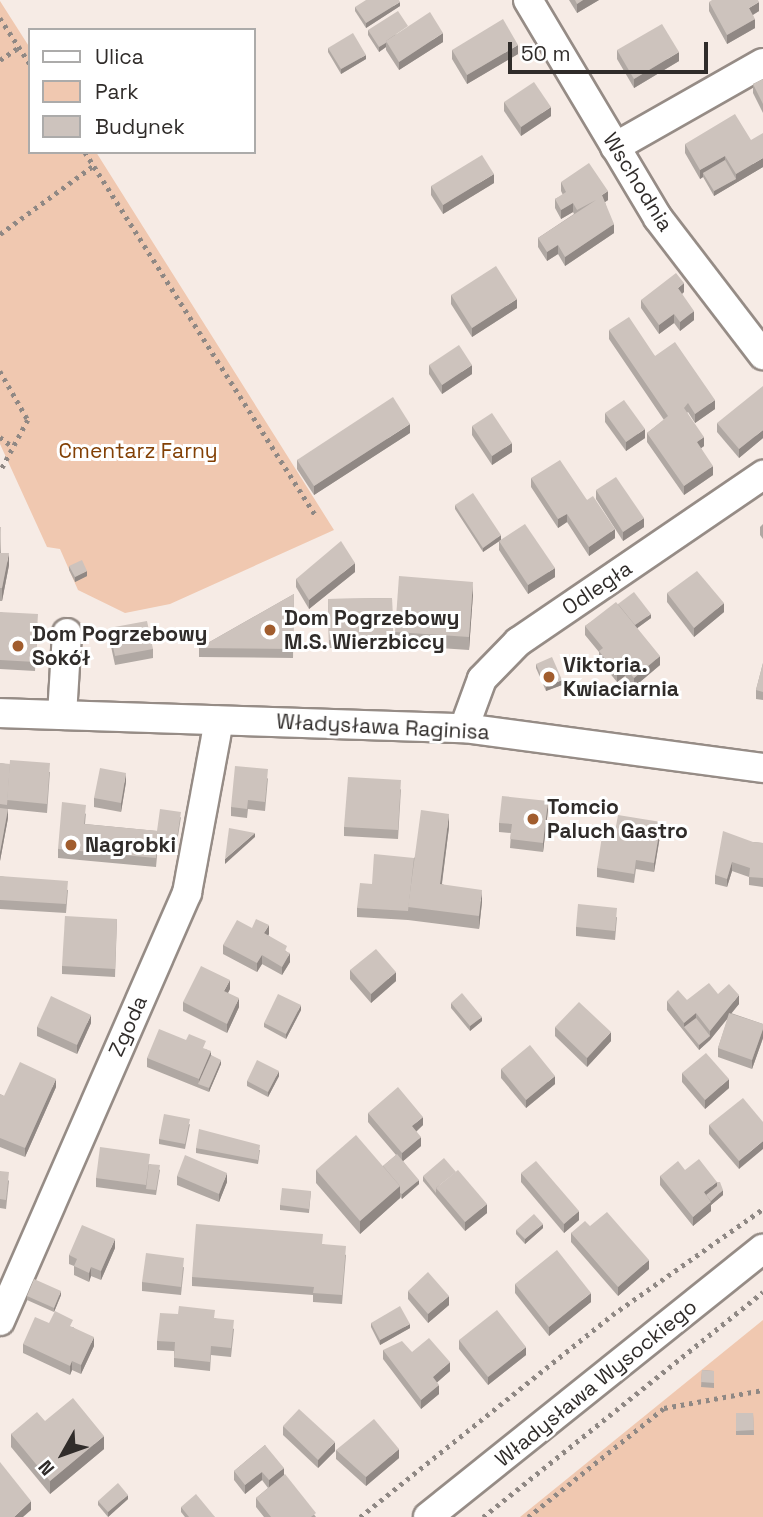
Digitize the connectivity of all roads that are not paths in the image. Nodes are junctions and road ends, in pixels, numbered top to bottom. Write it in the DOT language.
graph roads {
  1 [pos="528,0"];
  2 [pos="763,63"];
  3 [pos="615,147"];
  4 [pos="763,355"];
  5 [pos="763,475"];
  6 [pos="67,633"];
  7 [pos="0,713"];
  8 [pos="62,715"];
  9 [pos="219,721"];
  10 [pos="464,728"];
  11 [pos="763,768"];
  12 [pos="763,1248"];
  13 [pos="0,1321"];
  14 [pos="428,1517"];
  1 -- 3 [label="street, Wschodnia"];
  2 -- 3 [label="street"];
  3 -- 4 [label="street, Wschodnia"];
  5 -- 10 [label="street, Odległa"];
  6 -- 8 [label="street"];
  7 -- 8 [label="street, Władysława Raginisa"];
  8 -- 9 [label="street, Władysława Raginisa"];
  9 -- 10 [label="street, Władysława Raginisa"];
  9 -- 13 [label="street, Zgoda"];
  10 -- 11 [label="street, Władysława Raginisa"];
  12 -- 14 [label="street, Władysława Wysockiego"];
}
